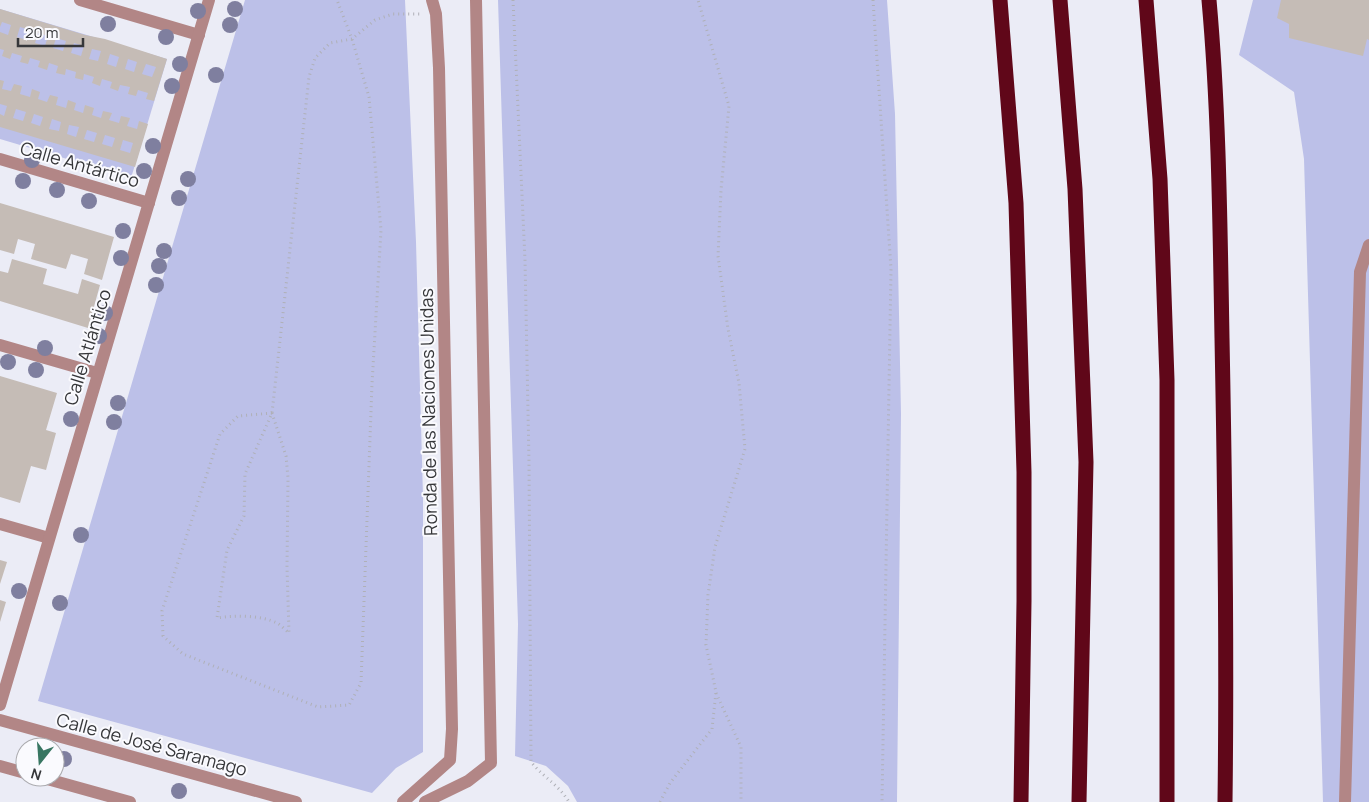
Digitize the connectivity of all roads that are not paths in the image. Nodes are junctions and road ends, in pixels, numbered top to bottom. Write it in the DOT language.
graph roads {
  1 [pos="80,0"];
  2 [pos="209,0"];
  3 [pos="432,0"];
  4 [pos="476,0"];
  5 [pos="1000,0"];
  6 [pos="1060,0"];
  7 [pos="1146,0"];
  8 [pos="1209,0"];
  9 [pos="199,35"];
  10 [pos="0,159"];
  11 [pos="149,203"];
  12 [pos="1369,245"];
  13 [pos="0,345"];
  14 [pos="97,373"];
  15 [pos="0,524"];
  16 [pos="49,538"];
  17 [pos="0,705"];
  18 [pos="0,720"];
  19 [pos="0,766"];
  20 [pos="15,770"];
  21 [pos="65,784"];
  22 [pos="130,802"];
  23 [pos="296,802"];
  24 [pos="403,802"];
  25 [pos="425,802"];
  26 [pos="1020,802"];
  27 [pos="1079,802"];
  28 [pos="1167,802"];
  29 [pos="1225,802"];
  30 [pos="1345,802"];
  1 -- 9 [label="street"];
  2 -- 9 [label="street, Calle Atlántico"];
  3 -- 24 [label="street, Ronda de las Naciones Unidas"];
  4 -- 25 [label="street"];
  5 -- 26 [label="highway"];
  6 -- 27 [label="highway"];
  7 -- 28 [label="highway"];
  8 -- 29 [label="highway"];
  9 -- 11 [label="street, Calle Atlántico"];
  10 -- 11 [label="street, Calle Antártico"];
  11 -- 14 [label="street, Calle Atlántico"];
  12 -- 30 [label="street"];
  13 -- 14 [label="street"];
  14 -- 16 [label="street, Calle Atlántico"];
  15 -- 16 [label="street"];
  16 -- 17 [label="street, Calle Atlántico"];
  18 -- 23 [label="street, Calle de José Saramago"];
  19 -- 20 [label="street"];
  21 -- 22 [label="street"];
}
